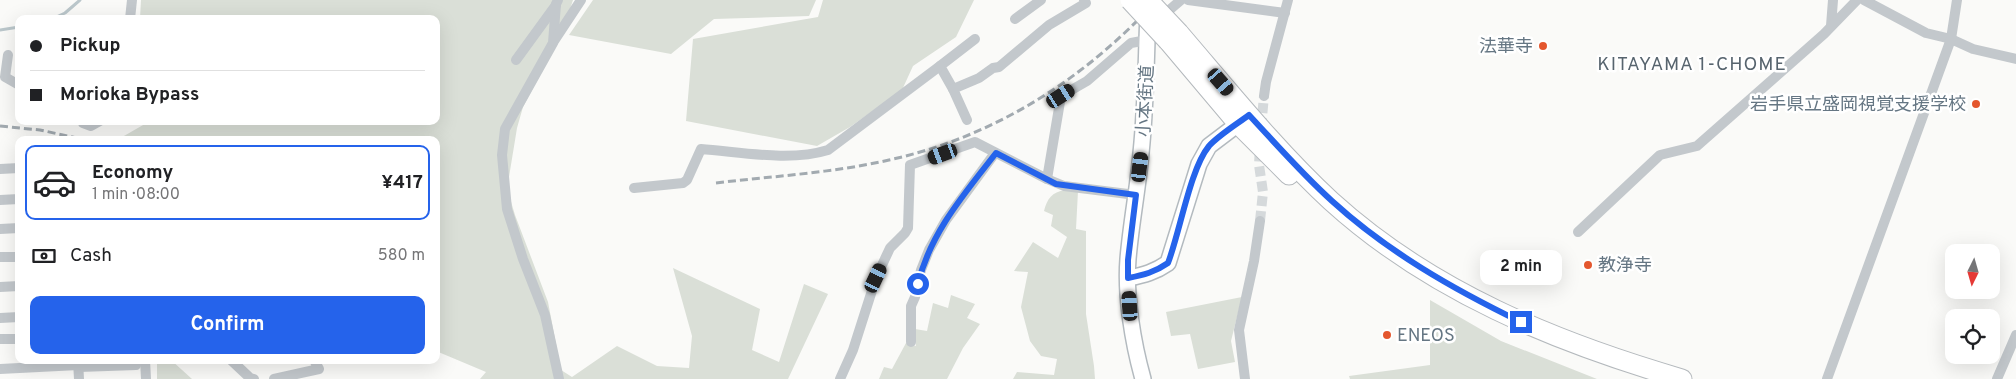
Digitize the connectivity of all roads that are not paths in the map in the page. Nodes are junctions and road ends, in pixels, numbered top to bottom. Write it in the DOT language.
graph roads {
  1 [pos="132,0"];
  2 [pos="581,0"];
  3 [pos="1041,0"];
  4 [pos="1084,0"];
  5 [pos="1130,0"];
  6 [pos="1148,0"];
  7 [pos="1181,0"];
  8 [pos="1188,0"];
  9 [pos="1288,0"];
  10 [pos="1833,0"];
  11 [pos="1857,0"];
  12 [pos="1864,0"];
  13 [pos="1957,0"];
  14 [pos="557,2"];
  15 [pos="1285,14"];
  16 [pos="130,15"];
  17 [pos="1016,19"];
  18 [pos="1831,26"];
  19 [pos="1173,37"];
  20 [pos="975,39"];
  21 [pos="1951,39"];
  22 [pos="1147,40"];
  23 [pos="553,43"];
  24 [pos="8,55"];
  25 [pos="2016,59"];
  26 [pos="516,60"];
  27 [pos="940,66"];
  28 [pos="15,83"];
  29 [pos="953,89"];
  30 [pos="1264,96"];
  31 [pos="1244,119"];
  32 [pos="967,120"];
  33 [pos="996,153"];
  34 [pos="15,168"];
  35 [pos="0,169"];
  36 [pos="1047,179"];
  37 [pos="634,188"];
  38 [pos="1136,195"];
  39 [pos="15,199"];
  40 [pos="0,200"];
  41 [pos="1260,222"];
  42 [pos="0,228"];
  43 [pos="15,228"];
  44 [pos="1578,232"];
  45 [pos="15,256"];
  46 [pos="0,257"];
  47 [pos="1128,278"];
  48 [pos="15,286"];
  49 [pos="0,287"];
  50 [pos="15,317"];
  51 [pos="0,318"];
  52 [pos="2016,335"];
  53 [pos="15,338"];
  54 [pos="0,339"];
  55 [pos="911,342"];
  56 [pos="78,364"];
  57 [pos="140,364"];
  58 [pos="235,364"];
  59 [pos="316,364"];
  60 [pos="0,369"];
  61 [pos="79,379"];
  62 [pos="146,379"];
  63 [pos="254,379"];
  64 [pos="274,379"];
  65 [pos="559,379"];
  66 [pos="840,379"];
  67 [pos="1143,379"];
  68 [pos="1245,379"];
  69 [pos="1646,379"];
  70 [pos="1682,379"];
  71 [pos="1827,379"];
  72 [pos="1997,379"];
  1 -- 16 [label="street"];
  2 -- 23 [label="street"];
  3 -- 17 [label="street"];
  4 -- 29 [label="street"];
  5 -- 19 [label="highway, bridge"];
  6 -- 19 [label="highway, bridge"];
  6 -- 22 [label="street, 小本街道"];
  7 -- 22 [label="street"];
  8 -- 15 [label="street"];
  9 -- 15 [label="street"];
  10 -- 18 [label="street"];
  11 -- 18 [label="street"];
  12 -- 21 [label="street"];
  13 -- 21 [label="street"];
  14 -- 23 [label="street"];
  14 -- 26 [label="street"];
  15 -- 30 [label="street"];
  18 -- 44 [label="street"];
  19 -- 31 [label="highway"];
  20 -- 27 [label="street"];
  21 -- 25 [label="street"];
  21 -- 71 [label="street"];
  22 -- 36 [label="street"];
  22 -- 38 [label="street, 小本街道"];
  23 -- 65 [label="street"];
  24 -- 28 [label="street"];
  27 -- 29 [label="street"];
  27 -- 37 [label="street"];
  29 -- 32 [label="street"];
  31 -- 47 [label="street"];
  31 -- 69 [label="highway"];
  31 -- 70 [label="highway"];
  33 -- 36 [label="street"];
  33 -- 55 [label="street"];
  33 -- 66 [label="street"];
  34 -- 35 [label="street"];
  36 -- 38 [label="street"];
  38 -- 47 [label="street, 小本街道"];
  39 -- 40 [label="street"];
  41 -- 68 [label="street"];
  42 -- 43 [label="street"];
  45 -- 46 [label="street"];
  47 -- 67 [label="street, 小本街道"];
  48 -- 49 [label="street"];
  50 -- 51 [label="street"];
  52 -- 72 [label="street"];
  53 -- 54 [label="street"];
  56 -- 60 [label="street"];
  56 -- 61 [label="street"];
  57 -- 62 [label="street"];
  58 -- 63 [label="street"];
  59 -- 64 [label="street"];
}
